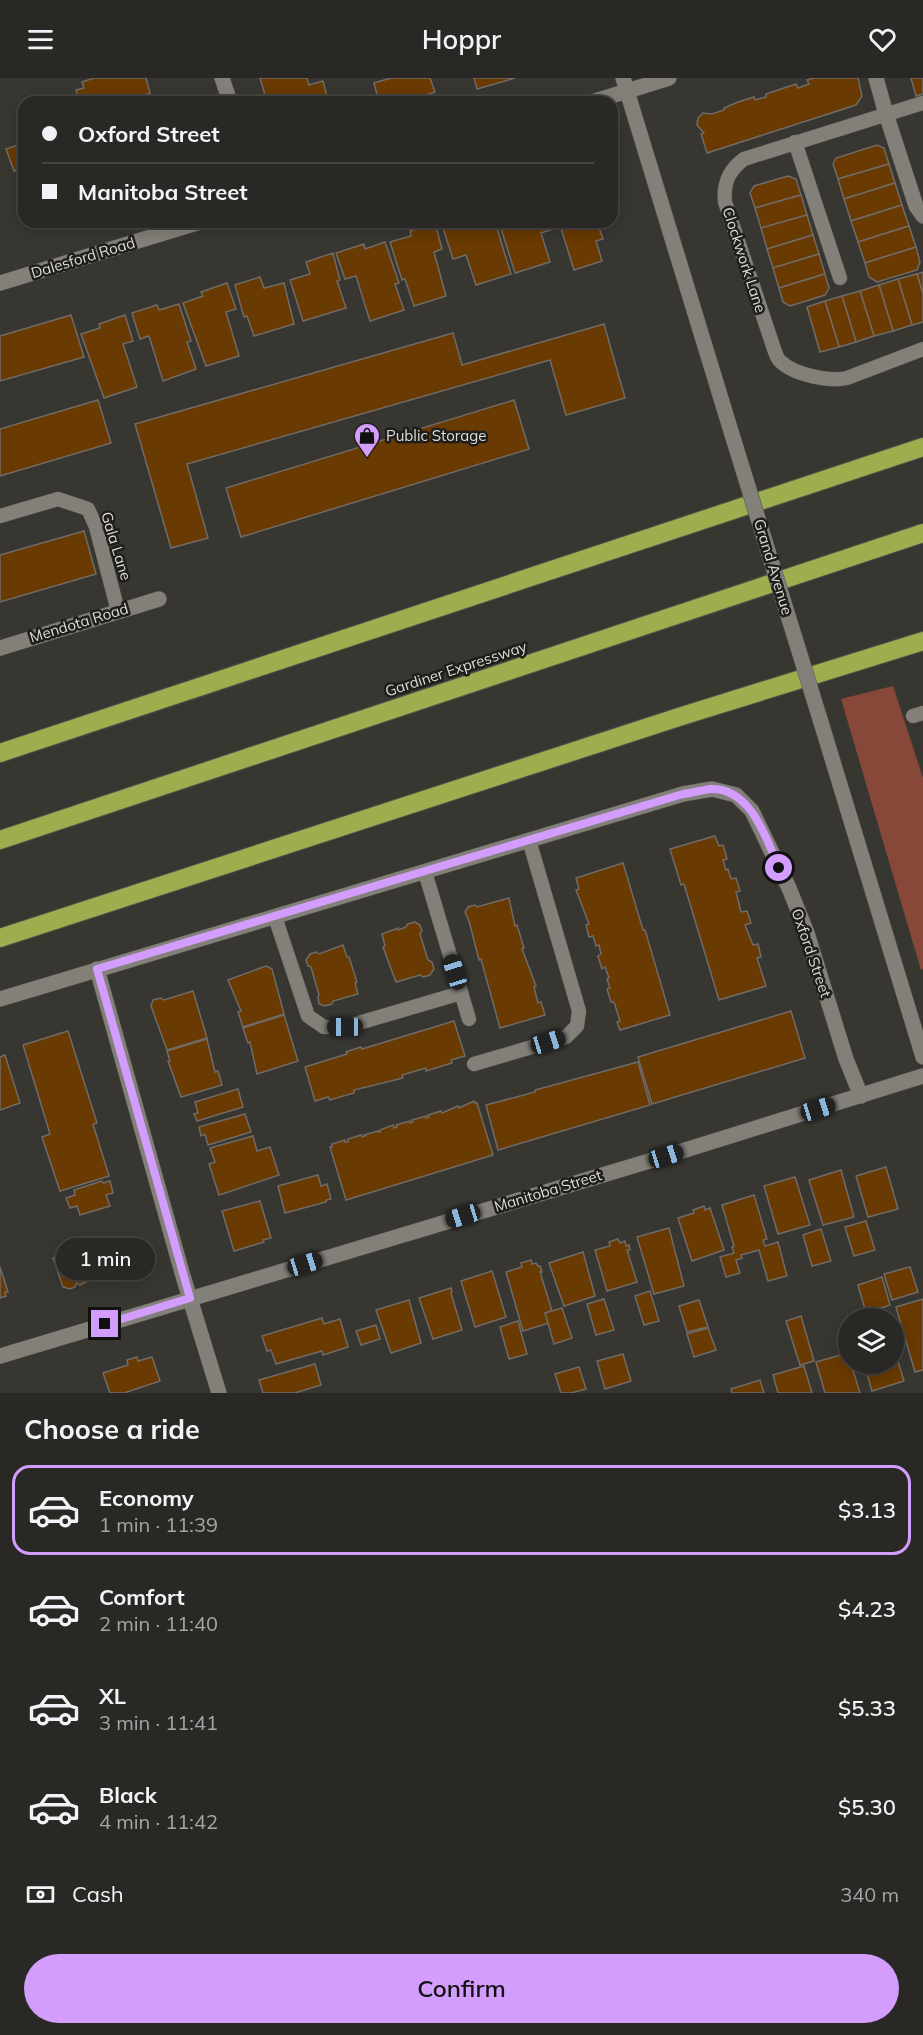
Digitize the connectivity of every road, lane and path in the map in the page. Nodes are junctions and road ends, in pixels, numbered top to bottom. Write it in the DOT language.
graph roads {
  1 [pos="222,78"];
  2 [pos="669,78"];
  3 [pos="876,78"];
  4 [pos="625,85"];
  5 [pos="228,96"];
  6 [pos="604,96"];
  7 [pos="923,103"];
  8 [pos="886,114"];
  9 [pos="795,142"];
  10 [pos="923,216"];
  11 [pos="180,228"];
  12 [pos="840,278"];
  13 [pos="0,283"];
  14 [pos="923,349"];
  15 [pos="923,440"];
  16 [pos="923,447"];
  17 [pos="870,464"];
  18 [pos="0,516"];
  19 [pos="923,532"];
  20 [pos="159,599"];
  21 [pos="118,611"];
  22 [pos="923,641"];
  23 [pos="0,648"];
  24 [pos="0,753"];
  25 [pos="0,840"];
  26 [pos="529,840"];
  27 [pos="425,872"];
  28 [pos="275,917"];
  29 [pos="0,938"];
  30 [pos="97,969"];
  31 [pos="461,993"];
  32 [pos="0,999"];
  33 [pos="469,1019"];
  34 [pos="923,1057"];
  35 [pos="474,1064"];
  36 [pos="923,1076"];
  37 [pos="861,1096"];
  38 [pos="190,1298"];
  39 [pos="0,1356"];
  40 [pos="219,1393"];
  1 -- 5 [label="street"];
  2 -- 4 [label="street"];
  3 -- 8 [label="street"];
  4 -- 6 [label="street"];
  4 -- 34 [label="street, Grand Avenue, bridge"];
  7 -- 8 [label="lane, Clockwork Lane"];
  8 -- 9 [label="lane, Clockwork Lane"];
  8 -- 10 [label="street"];
  9 -- 12 [label="lane"];
  9 -- 14 [label="lane, Clockwork Lane"];
  11 -- 13 [label="street, Dalesford Road"];
  15 -- 17 [label="highway"];
  16 -- 17 [label="highway"];
  17 -- 24 [label="highway"];
  18 -- 21 [label="lane, Gala Lane"];
  19 -- 25 [label="highway, Gardiner Expressway"];
  20 -- 21 [label="street, Mendota Road"];
  21 -- 23 [label="street, Mendota Road"];
  22 -- 29 [label="highway"];
  26 -- 27 [label="street, Oxford Street"];
  26 -- 35 [label="lane"];
  26 -- 37 [label="street, Oxford Street"];
  27 -- 28 [label="street, Oxford Street"];
  27 -- 31 [label="lane"];
  28 -- 30 [label="street, Oxford Street"];
  28 -- 31 [label="lane"];
  30 -- 32 [label="street, Oxford Street"];
  30 -- 38 [label="street"];
  31 -- 33 [label="lane"];
  36 -- 37 [label="street, Manitoba Street"];
  37 -- 38 [label="street, Manitoba Street"];
  38 -- 39 [label="street, Manitoba Street"];
  38 -- 40 [label="street"];
}
